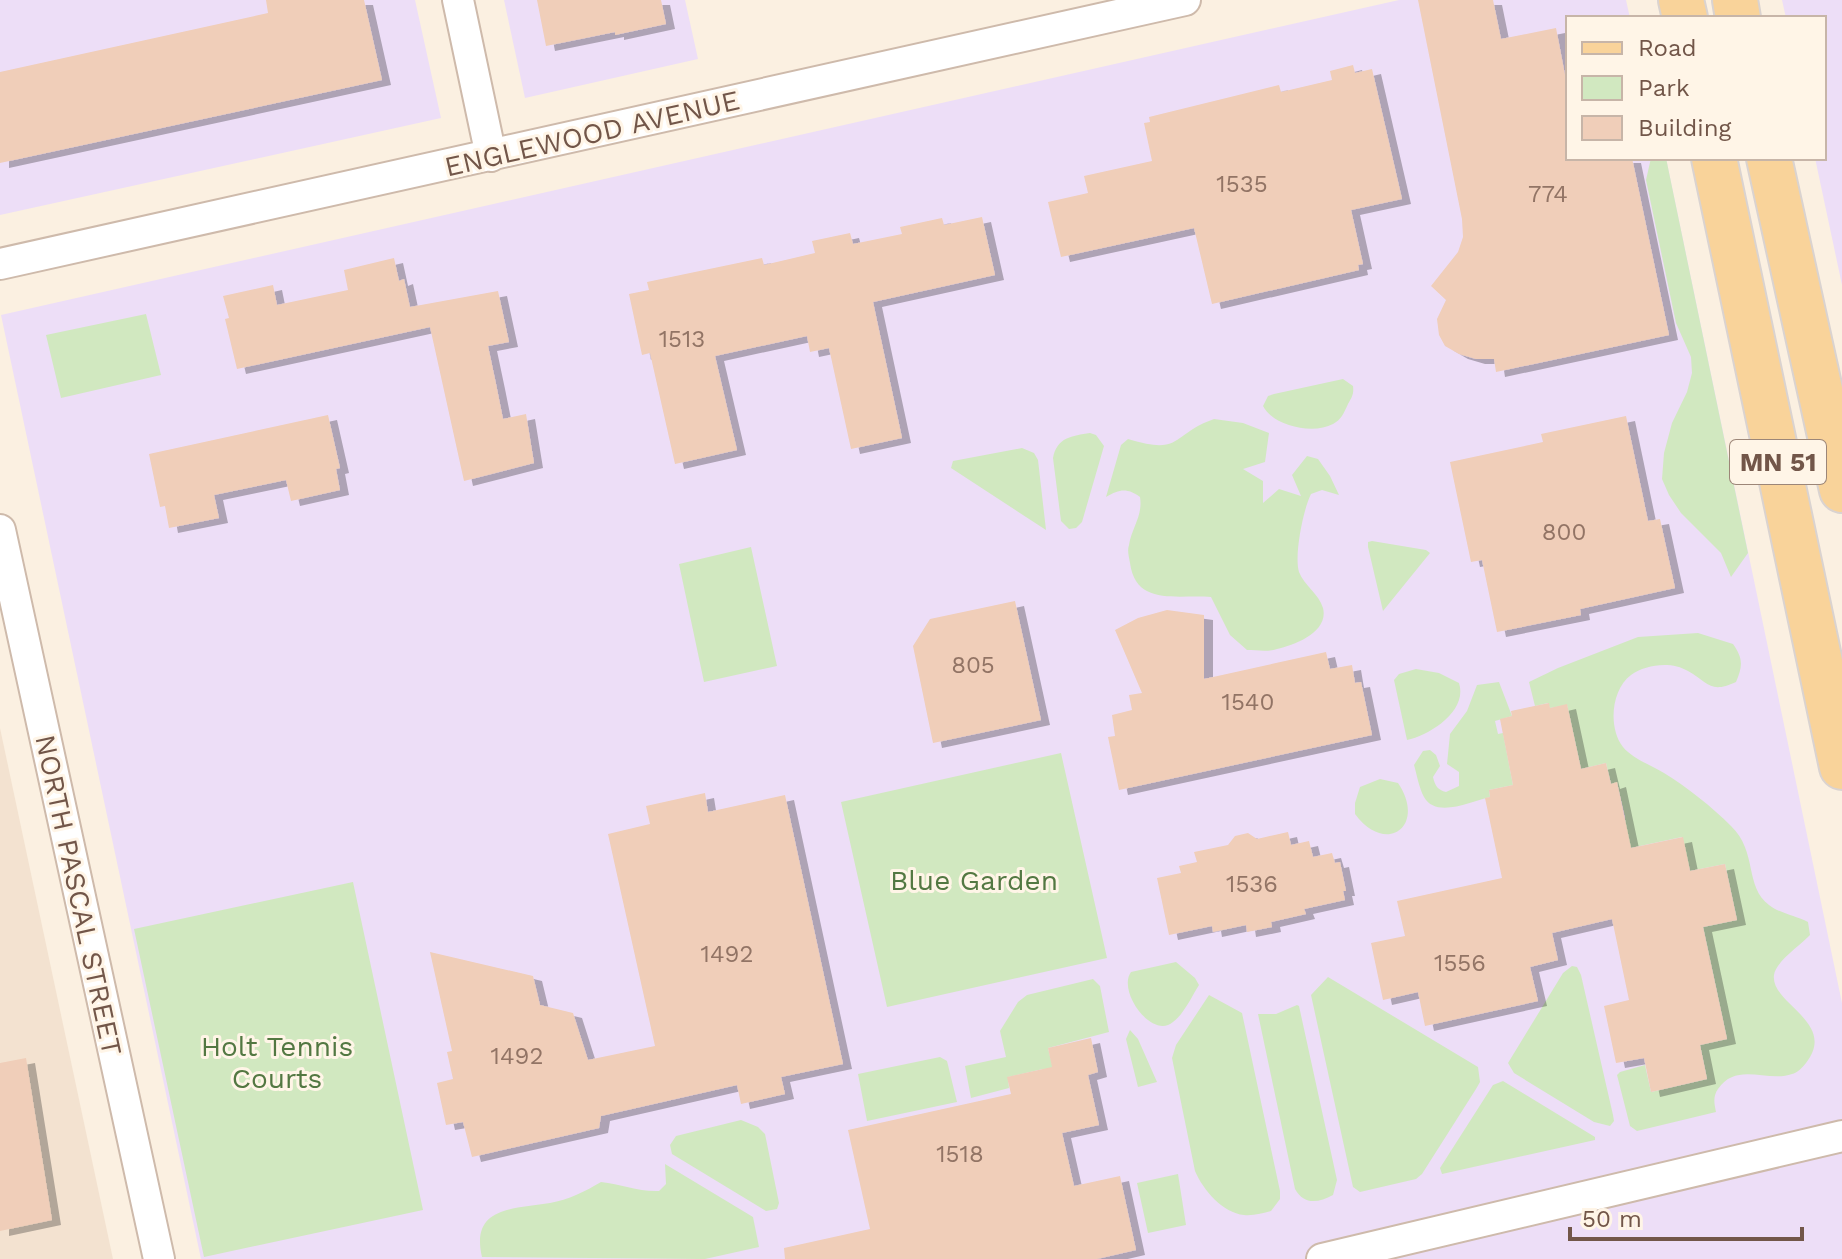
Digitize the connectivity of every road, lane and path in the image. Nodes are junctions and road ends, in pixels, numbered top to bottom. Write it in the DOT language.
graph roads {
  1 [pos="458,0"];
  2 [pos="1185,0"];
  3 [pos="1079,12"];
  4 [pos="491,156"];
  5 [pos="1714,160"];
  6 [pos="1769,160"];
  7 [pos="0,264"];
  8 [pos="1842,488"];
  9 [pos="0,530"];
  10 [pos="1842,767"];
  11 [pos="1842,1136"];
  12 [pos="159,1259"];
  13 [pos="1322,1259"];
  1 -- 4 [label="street"];
  2 -- 3 [label="street, ENGLEWOOD AVENUE"];
  3 -- 4 [label="street, ENGLEWOOD AVENUE"];
  4 -- 7 [label="street, ENGLEWOOD AVENUE"];
  5 -- 10 [label="main road, MN 51"];
  6 -- 8 [label="main road, MN 51"];
  9 -- 12 [label="street, NORTH PASCAL STREET"];
  11 -- 13 [label="street"];
}
